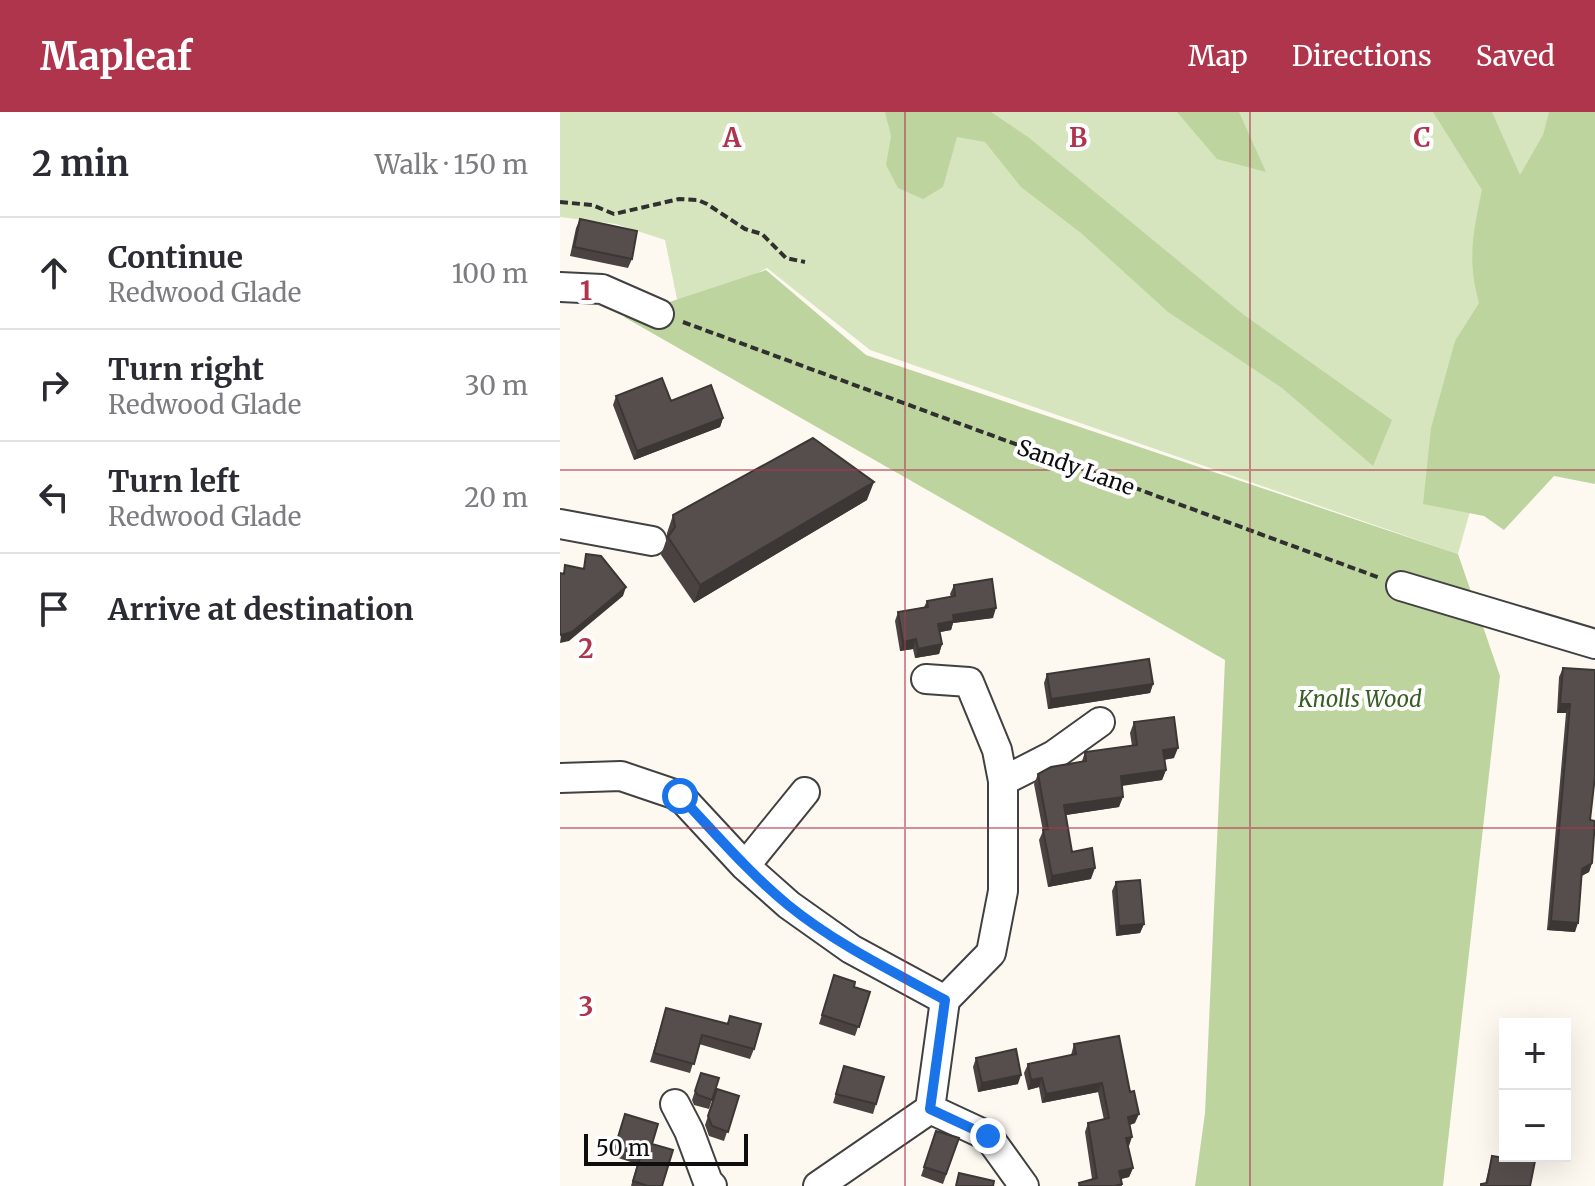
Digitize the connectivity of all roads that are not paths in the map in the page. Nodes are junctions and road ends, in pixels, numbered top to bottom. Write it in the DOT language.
graph roads {
  1 [pos="560,287"];
  2 [pos="659,314"];
  3 [pos="560,524"];
  4 [pos="652,541"];
  5 [pos="1401,586"];
  6 [pos="1595,644"];
  7 [pos="926,679"];
  8 [pos="1100,722"];
  9 [pos="560,778"];
  10 [pos="1003,781"];
  11 [pos="805,792"];
  12 [pos="745,866"];
  13 [pos="945,1000"];
  14 [pos="675,1104"];
  15 [pos="930,1109"];
  16 [pos="712,1186"];
  17 [pos="818,1186"];
  18 [pos="1024,1186"];
  1 -- 2 [label="street"];
  3 -- 4 [label="street"];
  5 -- 6 [label="street"];
  7 -- 10 [label="street"];
  8 -- 10 [label="street"];
  9 -- 12 [label="street"];
  10 -- 13 [label="street"];
  11 -- 12 [label="street"];
  12 -- 13 [label="street"];
  13 -- 15 [label="street"];
  14 -- 16 [label="street"];
  15 -- 17 [label="street"];
  15 -- 18 [label="street"];
}
